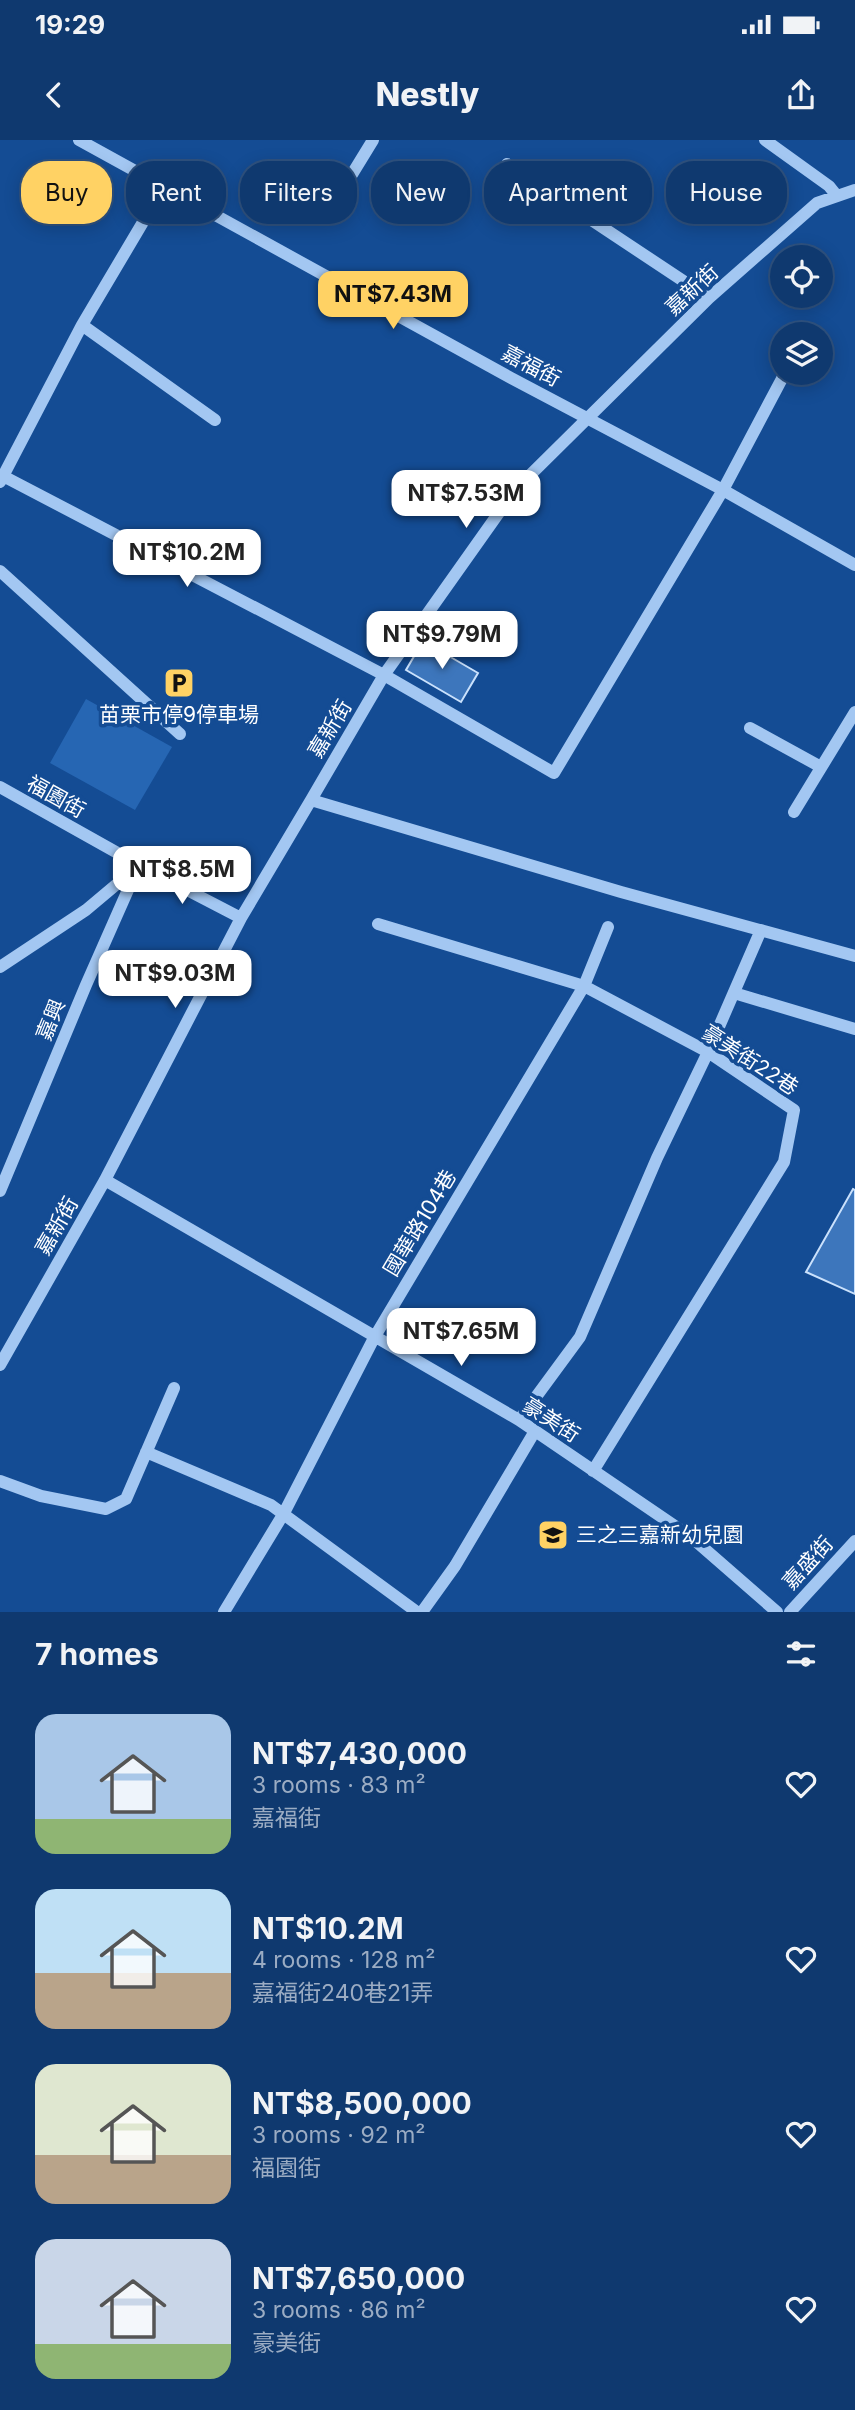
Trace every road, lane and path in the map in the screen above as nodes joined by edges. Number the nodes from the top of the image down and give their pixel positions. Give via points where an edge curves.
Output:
1 (79, 140) edge
2 (373, 140) edge
3 (765, 140) edge
4 (126, 165) edge
5 (357, 166) edge
6 (855, 190) edge
7 (837, 197) junction
8 (226, 219) edge
9 (142, 224) edge
10 (597, 224) edge
11 (709, 298) junction
12 (82, 325) junction
13 (779, 385) edge
14 (588, 418) junction
15 (215, 420) dead end
16 (2, 479) edge
17 (723, 489) junction
18 (855, 565) edge
19 (0, 571) edge
20 (384, 675) junction
21 (855, 712) edge
22 (750, 728) dead end
23 (180, 734) dead end
24 (821, 767) junction
25 (3, 789) edge
26 (311, 800) junction
27 (0, 803) edge
28 (794, 812) dead end
29 (139, 865) junction
30 (241, 918) junction
31 (378, 924) dead end
32 (608, 927) dead end
33 (761, 930) junction
34 (855, 956) edge
35 (0, 967) edge
36 (584, 986) junction
37 (734, 993) junction
38 (855, 1029) edge
39 (708, 1052) junction
40 (105, 1180) junction
41 (0, 1191) edge
42 (374, 1338) junction
43 (0, 1364) edge
44 (174, 1388) dead end
45 (519, 1420) junction
46 (535, 1431) junction
47 (146, 1452) junction
48 (593, 1471) junction
49 (0, 1481) edge
50 (284, 1513) junction
51 (855, 1541) edge
52 (224, 1612) edge
53 (420, 1612) edge
54 (777, 1612) edge
55 (790, 1612) edge

1 - 4 street, 嘉福街
2 - 5 street
3 - 7 street
6 - 7 street, 嘉新街
7 - 11 street, 嘉新街 via 817,203
8 - 14 street, 嘉福街
9 - 12 street
10 - 11 street
11 - 14 street, 嘉新街
12 - 15 street
12 - 16 street
13 - 17 street
14 - 17 street, 嘉福街
14 - 20 street, 嘉新街 via 514,490
16 - 20 street
17 - 18 street, 嘉福街
17 - 20 street via 554,773
19 - 23 street
20 - 26 street, 嘉新街
21 - 24 street
22 - 24 street
24 - 28 street
25 - 27 street
25 - 29 street, 福園街
26 - 30 street, 嘉新街
26 - 33 street
29 - 30 street, 福園街
29 - 35 street via 86,910
29 - 41 street, 嘉興
30 - 40 street, 嘉新街
31 - 36 street, 豪美街22巷
32 - 36 street, 國華路104巷
33 - 34 street
33 - 37 street
36 - 39 street, 豪美街22巷
36 - 42 street, 國華路104巷
37 - 38 street
37 - 39 street
39 - 45 street via 580,1337
39 - 48 street, 豪美街22巷 via 794,1110 784,1163
40 - 42 street, 豪美街
40 - 43 street, 嘉新街
42 - 45 street, 豪美街
42 - 50 street, 國華路104巷
44 - 47 street
45 - 46 street, 豪美街
46 - 48 street, 豪美街
46 - 53 street via 455,1566
47 - 49 street via 126,1499 106,1509 41,1496
47 - 50 street
48 - 54 street, 豪美街 via 691,1537
50 - 52 street, 國華路104巷
50 - 53 street
51 - 55 street, 嘉盛街

